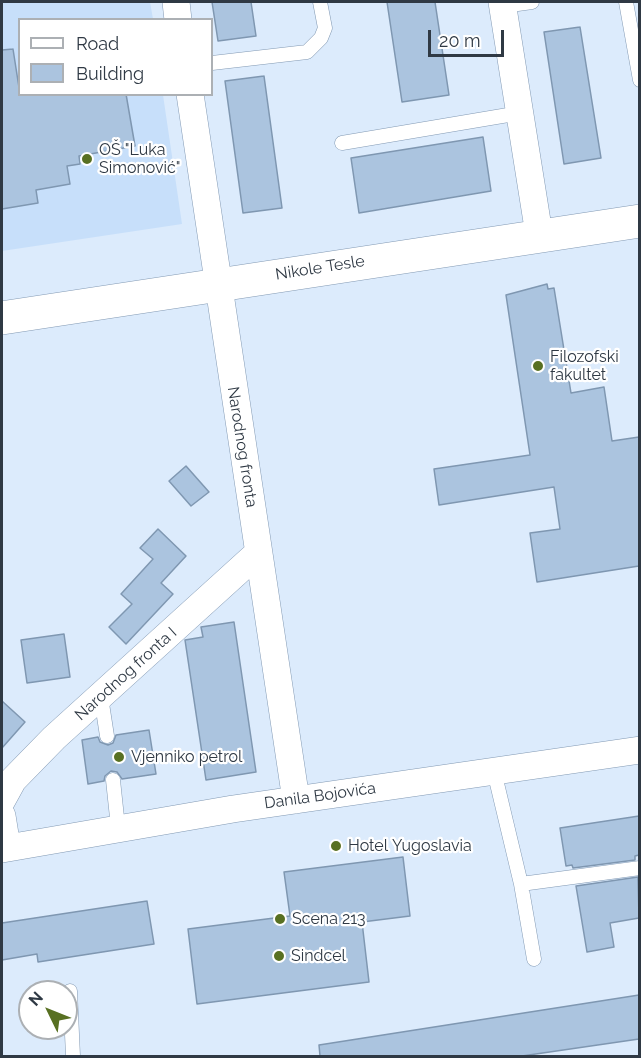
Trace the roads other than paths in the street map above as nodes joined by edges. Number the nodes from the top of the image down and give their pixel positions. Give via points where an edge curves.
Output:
1 (176, 2) edge
2 (320, 2) edge
3 (532, 2) edge
4 (626, 2) edge
5 (502, 4) edge
6 (178, 18) edge
7 (213, 63) edge
8 (639, 80) edge
9 (190, 96) edge
10 (520, 113) junction
11 (342, 143) dead end
12 (639, 221) edge
13 (539, 234) junction
14 (218, 284) junction
15 (2, 318) edge
16 (258, 553) junction
17 (101, 697) junction
18 (107, 736) dead end
19 (639, 750) edge
20 (494, 771) junction
21 (113, 780) dead end
22 (2, 800) edge
23 (296, 800) junction
24 (2, 816) edge
25 (118, 827) junction
26 (4, 848) edge
27 (639, 868) edge
28 (521, 884) junction
29 (534, 959) dead end
30 (72, 1040) edge
31 (73, 1056) edge

1 - 6 street
2 - 7 lane via 325,28 308,52
3 - 5 lane
4 - 8 lane
5 - 10 street
9 - 14 street, Narodnog fronta
10 - 11 lane
10 - 13 street
12 - 13 street, Nikole Tesle
13 - 14 street, Nikole Tesle
14 - 15 street, Nikole Tesle
14 - 16 street, Narodnog fronta
16 - 17 street, Narodnog fronta I
16 - 23 street, Narodnog fronta
17 - 18 lane
17 - 22 street, Narodnog fronta I via 12,780
19 - 20 street, Danila Bojovića
20 - 23 street, Danila Bojovića
20 - 28 lane
21 - 25 lane
23 - 25 street, Danila Bojovića
24 - 26 street
25 - 26 street, Danila Bojovića
27 - 28 lane
28 - 29 lane
30 - 31 lane

